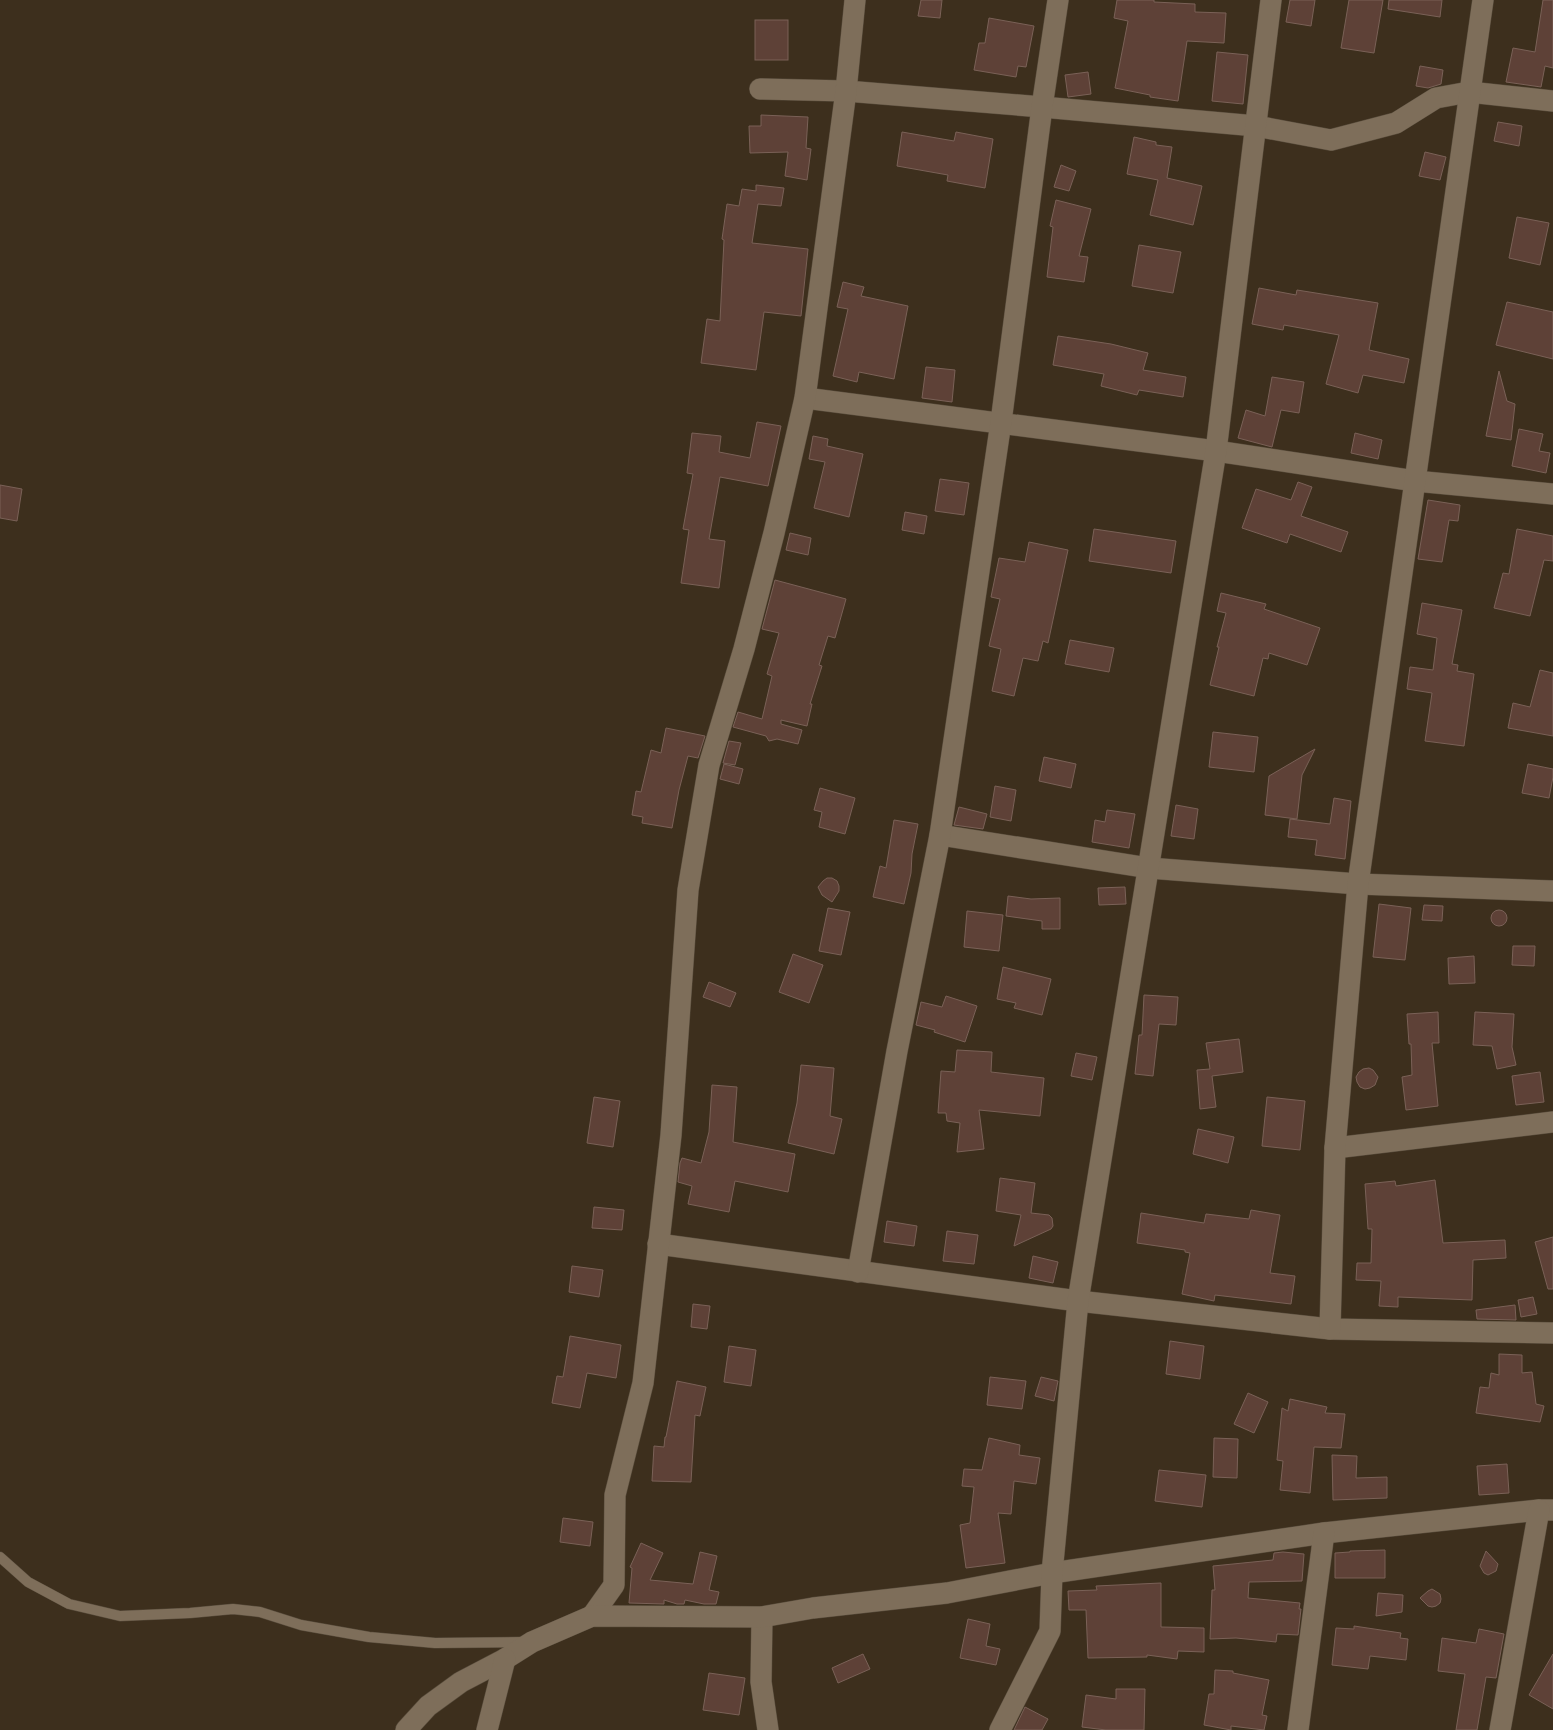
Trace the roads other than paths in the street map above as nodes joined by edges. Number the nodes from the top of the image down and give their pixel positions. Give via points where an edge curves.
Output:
1 (855, 0) edge
2 (1058, 0) edge
3 (1271, 0) edge
4 (1483, 0) edge
5 (760, 89) dead end
6 (846, 91) junction
7 (1470, 92) junction
8 (1553, 101) edge
9 (1042, 107) junction
10 (1256, 126) junction
11 (805, 398) junction
12 (1001, 422) junction
13 (1216, 451) junction
14 (1415, 481) junction
15 (1553, 494) edge
16 (940, 835) junction
17 (1149, 868) junction
18 (1358, 884) junction
19 (1553, 891) edge
20 (1553, 1122) edge
21 (1336, 1148) junction
22 (658, 1244) junction
23 (858, 1272) junction
24 (1078, 1301) junction
25 (1330, 1329) junction
26 (1553, 1333) edge
27 (1546, 1510) edge
28 (1324, 1533) junction
29 (0, 1557) edge
30 (1052, 1573) junction
31 (592, 1616) junction
32 (762, 1617) junction
33 (532, 1642) junction
34 (505, 1659) junction
35 (406, 1730) edge
36 (488, 1730) edge
37 (768, 1730) edge
38 (1000, 1730) edge
39 (1298, 1730) edge
40 (1500, 1730) edge

1 - 6 street
2 - 9 street
3 - 10 street
4 - 7 street
5 - 6 street
6 - 9 street
6 - 11 street
7 - 8 street
7 - 10 street via 1436,98 1396,122 1331,140
7 - 14 street
9 - 10 street
9 - 12 street
10 - 13 street
11 - 12 street
11 - 22 street via 744,649 709,764 688,890 672,1135
12 - 13 street
12 - 16 street
13 - 14 street
13 - 17 street
14 - 15 street
14 - 18 street
16 - 17 street
16 - 23 street via 896,1051
17 - 18 street
17 - 24 street
18 - 19 street
18 - 21 street
20 - 21 street
21 - 25 street
22 - 23 street
22 - 31 street via 643,1383 615,1495 614,1585
23 - 24 street
24 - 25 street
24 - 30 street
25 - 26 street
27 - 28 street
27 - 40 street
28 - 30 street
28 - 39 street
29 - 33 lane via 28,1582 69,1604 120,1616 233,1609 260,1612 301,1626 368,1637 435,1643
30 - 32 street via 947,1594 813,1608
30 - 38 street via 1050,1631
31 - 32 street
31 - 33 street
32 - 37 street via 761,1682
33 - 34 street
34 - 35 street via 460,1682 428,1706
34 - 36 street

